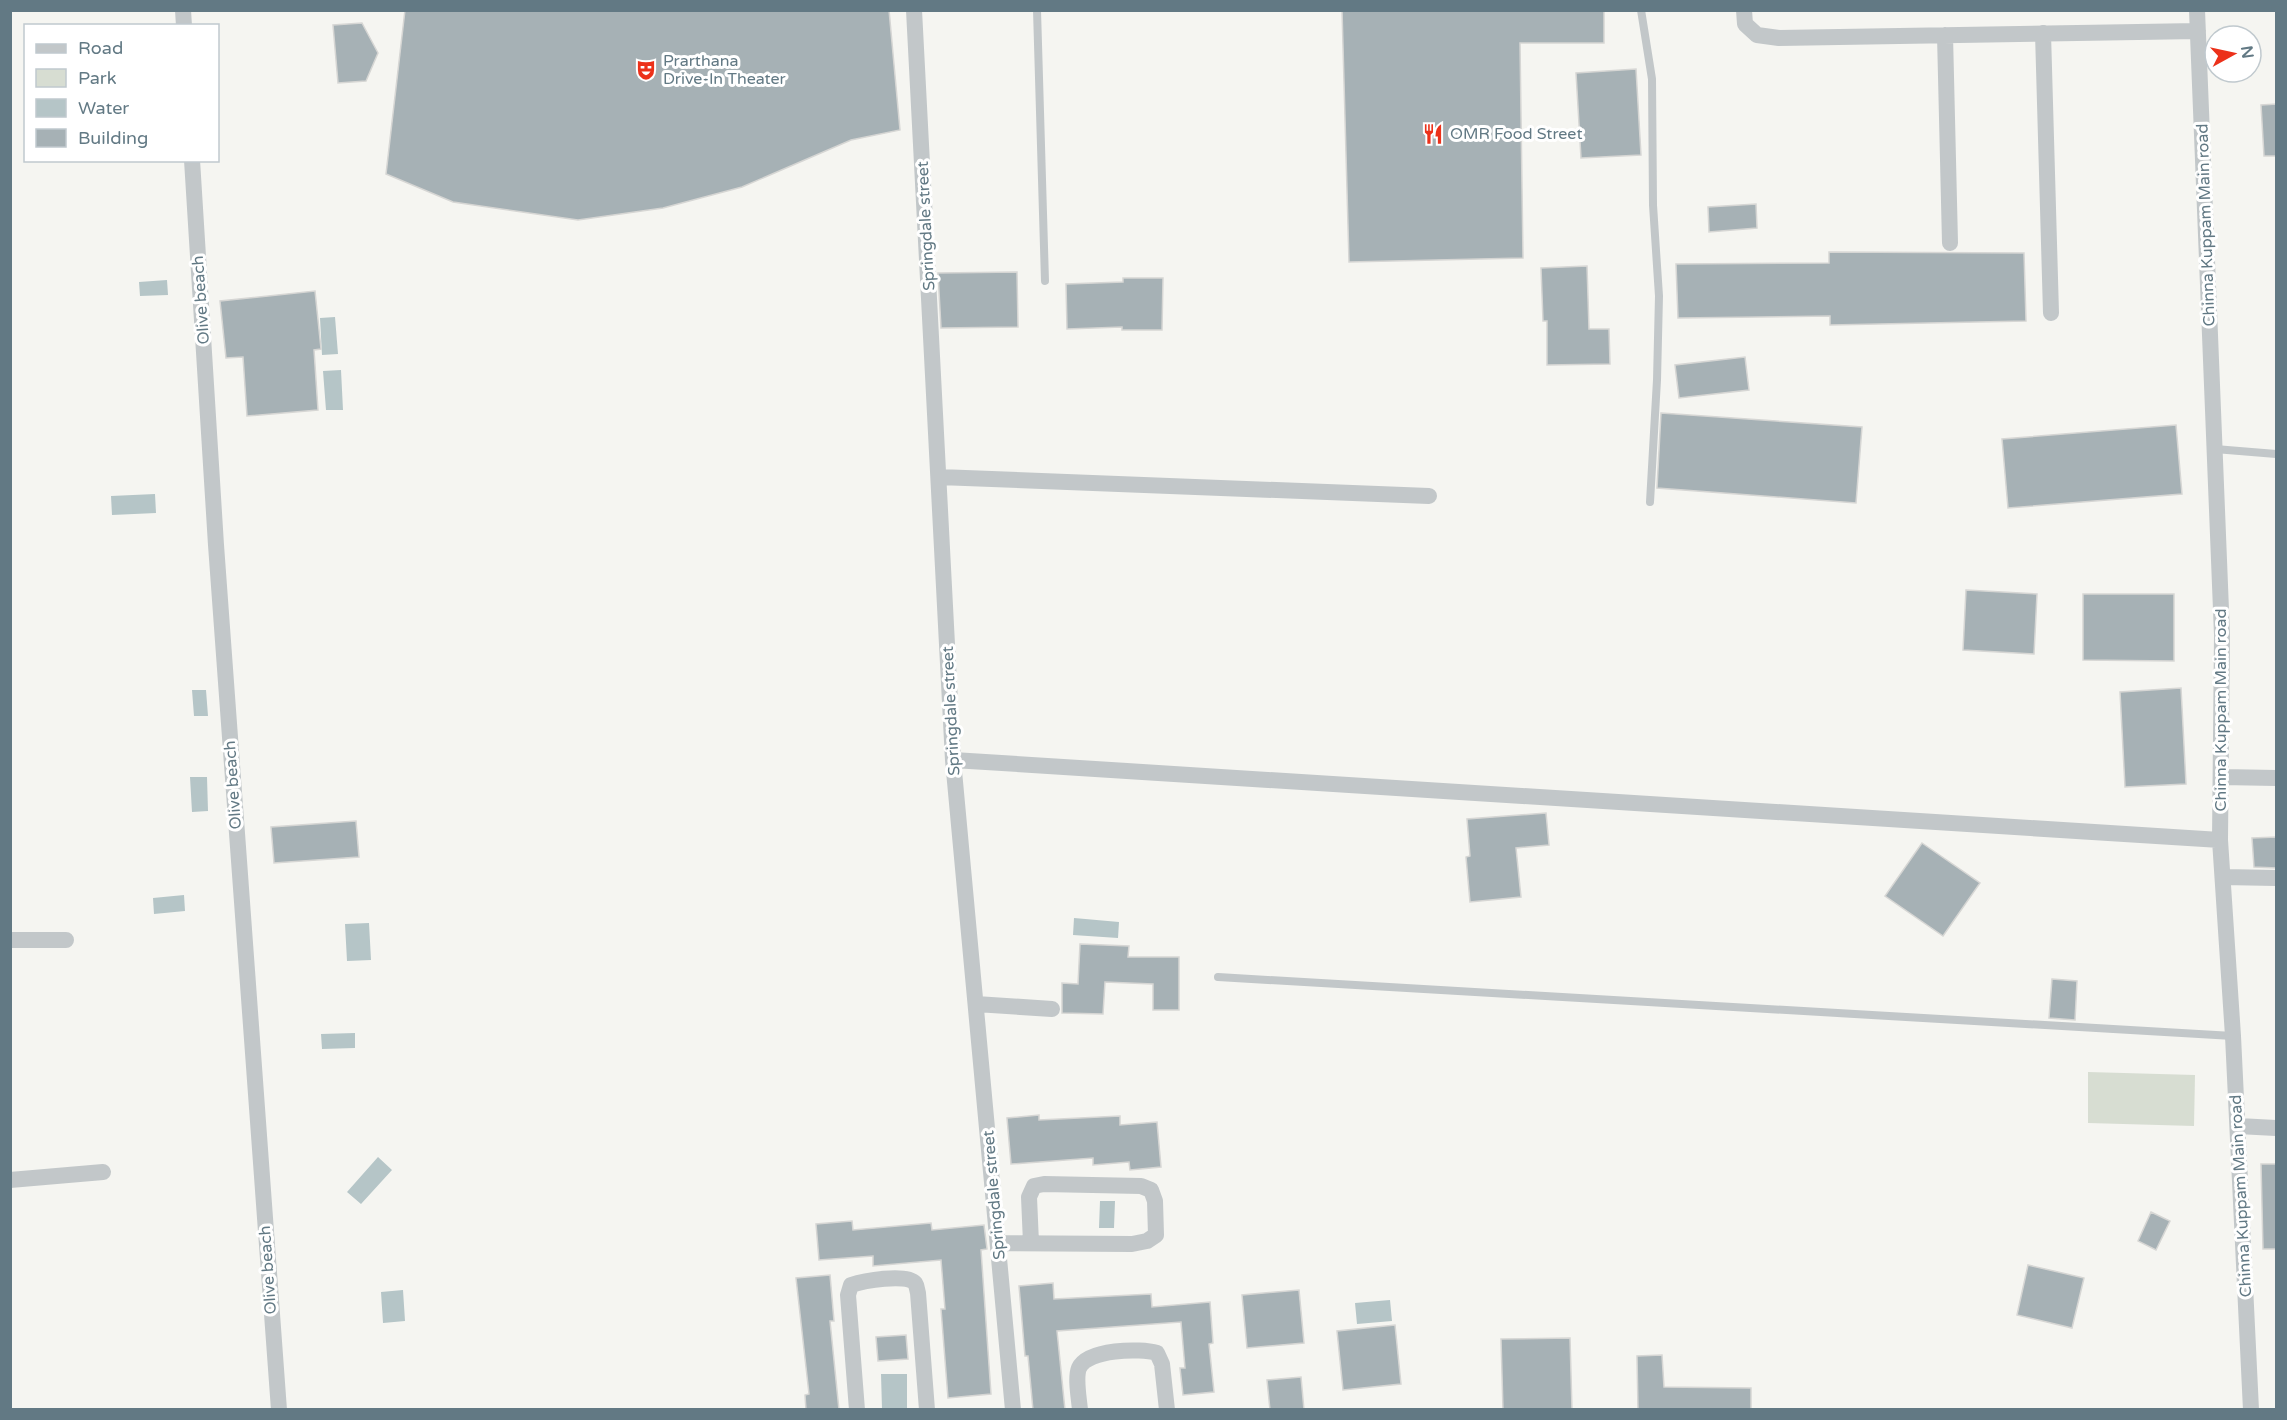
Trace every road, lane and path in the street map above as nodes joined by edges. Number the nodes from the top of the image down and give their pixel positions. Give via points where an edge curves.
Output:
1 (914, 10) edge
2 (1037, 10) edge
3 (1641, 10) edge
4 (1744, 10) edge
5 (2197, 10) edge
6 (2198, 31) junction
7 (2043, 33) junction
8 (1945, 35) junction
9 (192, 162) edge
10 (1950, 243) dead end
11 (1045, 280) dead end
12 (2051, 313) dead end
13 (2214, 449) junction
14 (2277, 454) edge
15 (939, 477) junction
16 (1429, 496) dead end
17 (1650, 502) dead end
18 (953, 760) junction
19 (2222, 777) junction
20 (2277, 778) edge
21 (2220, 840) junction
22 (2223, 877) junction
23 (2277, 878) edge
24 (10, 940) edge
25 (66, 940) dead end
26 (1218, 977) dead end
27 (976, 1004) junction
28 (1052, 1009) dead end
29 (2233, 1036) junction
30 (2238, 1126) junction
31 (2277, 1128) edge
32 (103, 1172) dead end
33 (10, 1180) edge
34 (998, 1243) junction
35 (1031, 1243) junction
36 (279, 1410) edge
37 (857, 1410) edge
38 (927, 1410) edge
39 (1013, 1410) edge
40 (1080, 1410) edge
41 (1167, 1410) edge
42 (2251, 1410) edge

1 - 15 street, Springdale street
2 - 11 lane
3 - 17 lane via 1652,79 1653,205 1659,296
4 - 8 street via 1745,24 1757,35 1779,38
5 - 6 street, Chinna Kuppam Main road
6 - 7 street
6 - 13 street, Chinna Kuppam Main road
7 - 8 street
7 - 12 street
8 - 10 street
9 - 36 street, Olive beach
13 - 14 lane
13 - 19 street, Chinna Kuppam Main road via 2222,635
15 - 16 street
15 - 18 street, Springdale street
18 - 21 street
18 - 27 street, Springdale street
19 - 20 street
19 - 21 street, Chinna Kuppam Main road
21 - 22 street, Chinna Kuppam Main road
22 - 23 street
22 - 29 street, Chinna Kuppam Main road
24 - 25 street
26 - 29 lane
27 - 28 street
27 - 34 street, Springdale street
29 - 30 street, Chinna Kuppam Main road
30 - 31 street
30 - 42 street, Chinna Kuppam Main road
32 - 33 street
34 - 35 street
34 - 39 street, Springdale street
35 - 35 street via 1148,1241 1156,1235 1151,1190 1141,1186 1034,1186 1029,1197
37 - 38 street via 850,1285 905,1278 915,1283 918,1293
40 - 41 street via 1078,1370 1084,1361 1094,1355 1146,1349 1157,1353 1162,1365

